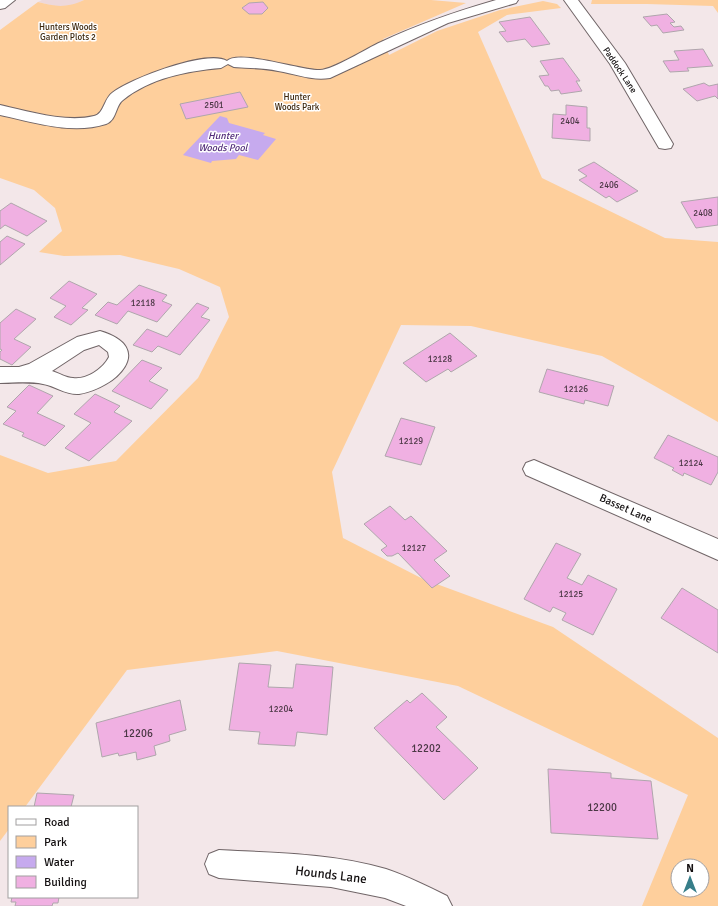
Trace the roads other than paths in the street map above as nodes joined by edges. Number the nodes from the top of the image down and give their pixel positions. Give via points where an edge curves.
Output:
1 (8, 0) edge
2 (511, 0) edge
3 (571, 0) edge
4 (0, 6) edge
5 (0, 110) edge
6 (665, 144) dead end
7 (0, 375) edge
8 (21, 375) dead end
9 (534, 469) dead end
10 (718, 550) edge
11 (219, 864) dead end
12 (437, 906) edge

1 - 4 street
2 - 5 street via 443,20 330,73 320,75 278,66 228,63 183,68 144,82 116,98 108,116 92,122 68,122
3 - 6 street, Paddock Lane via 617,63
7 - 8 street
9 - 10 street, Basset Lane
11 - 12 street, Hounds Lane via 335,872 376,880 419,896

